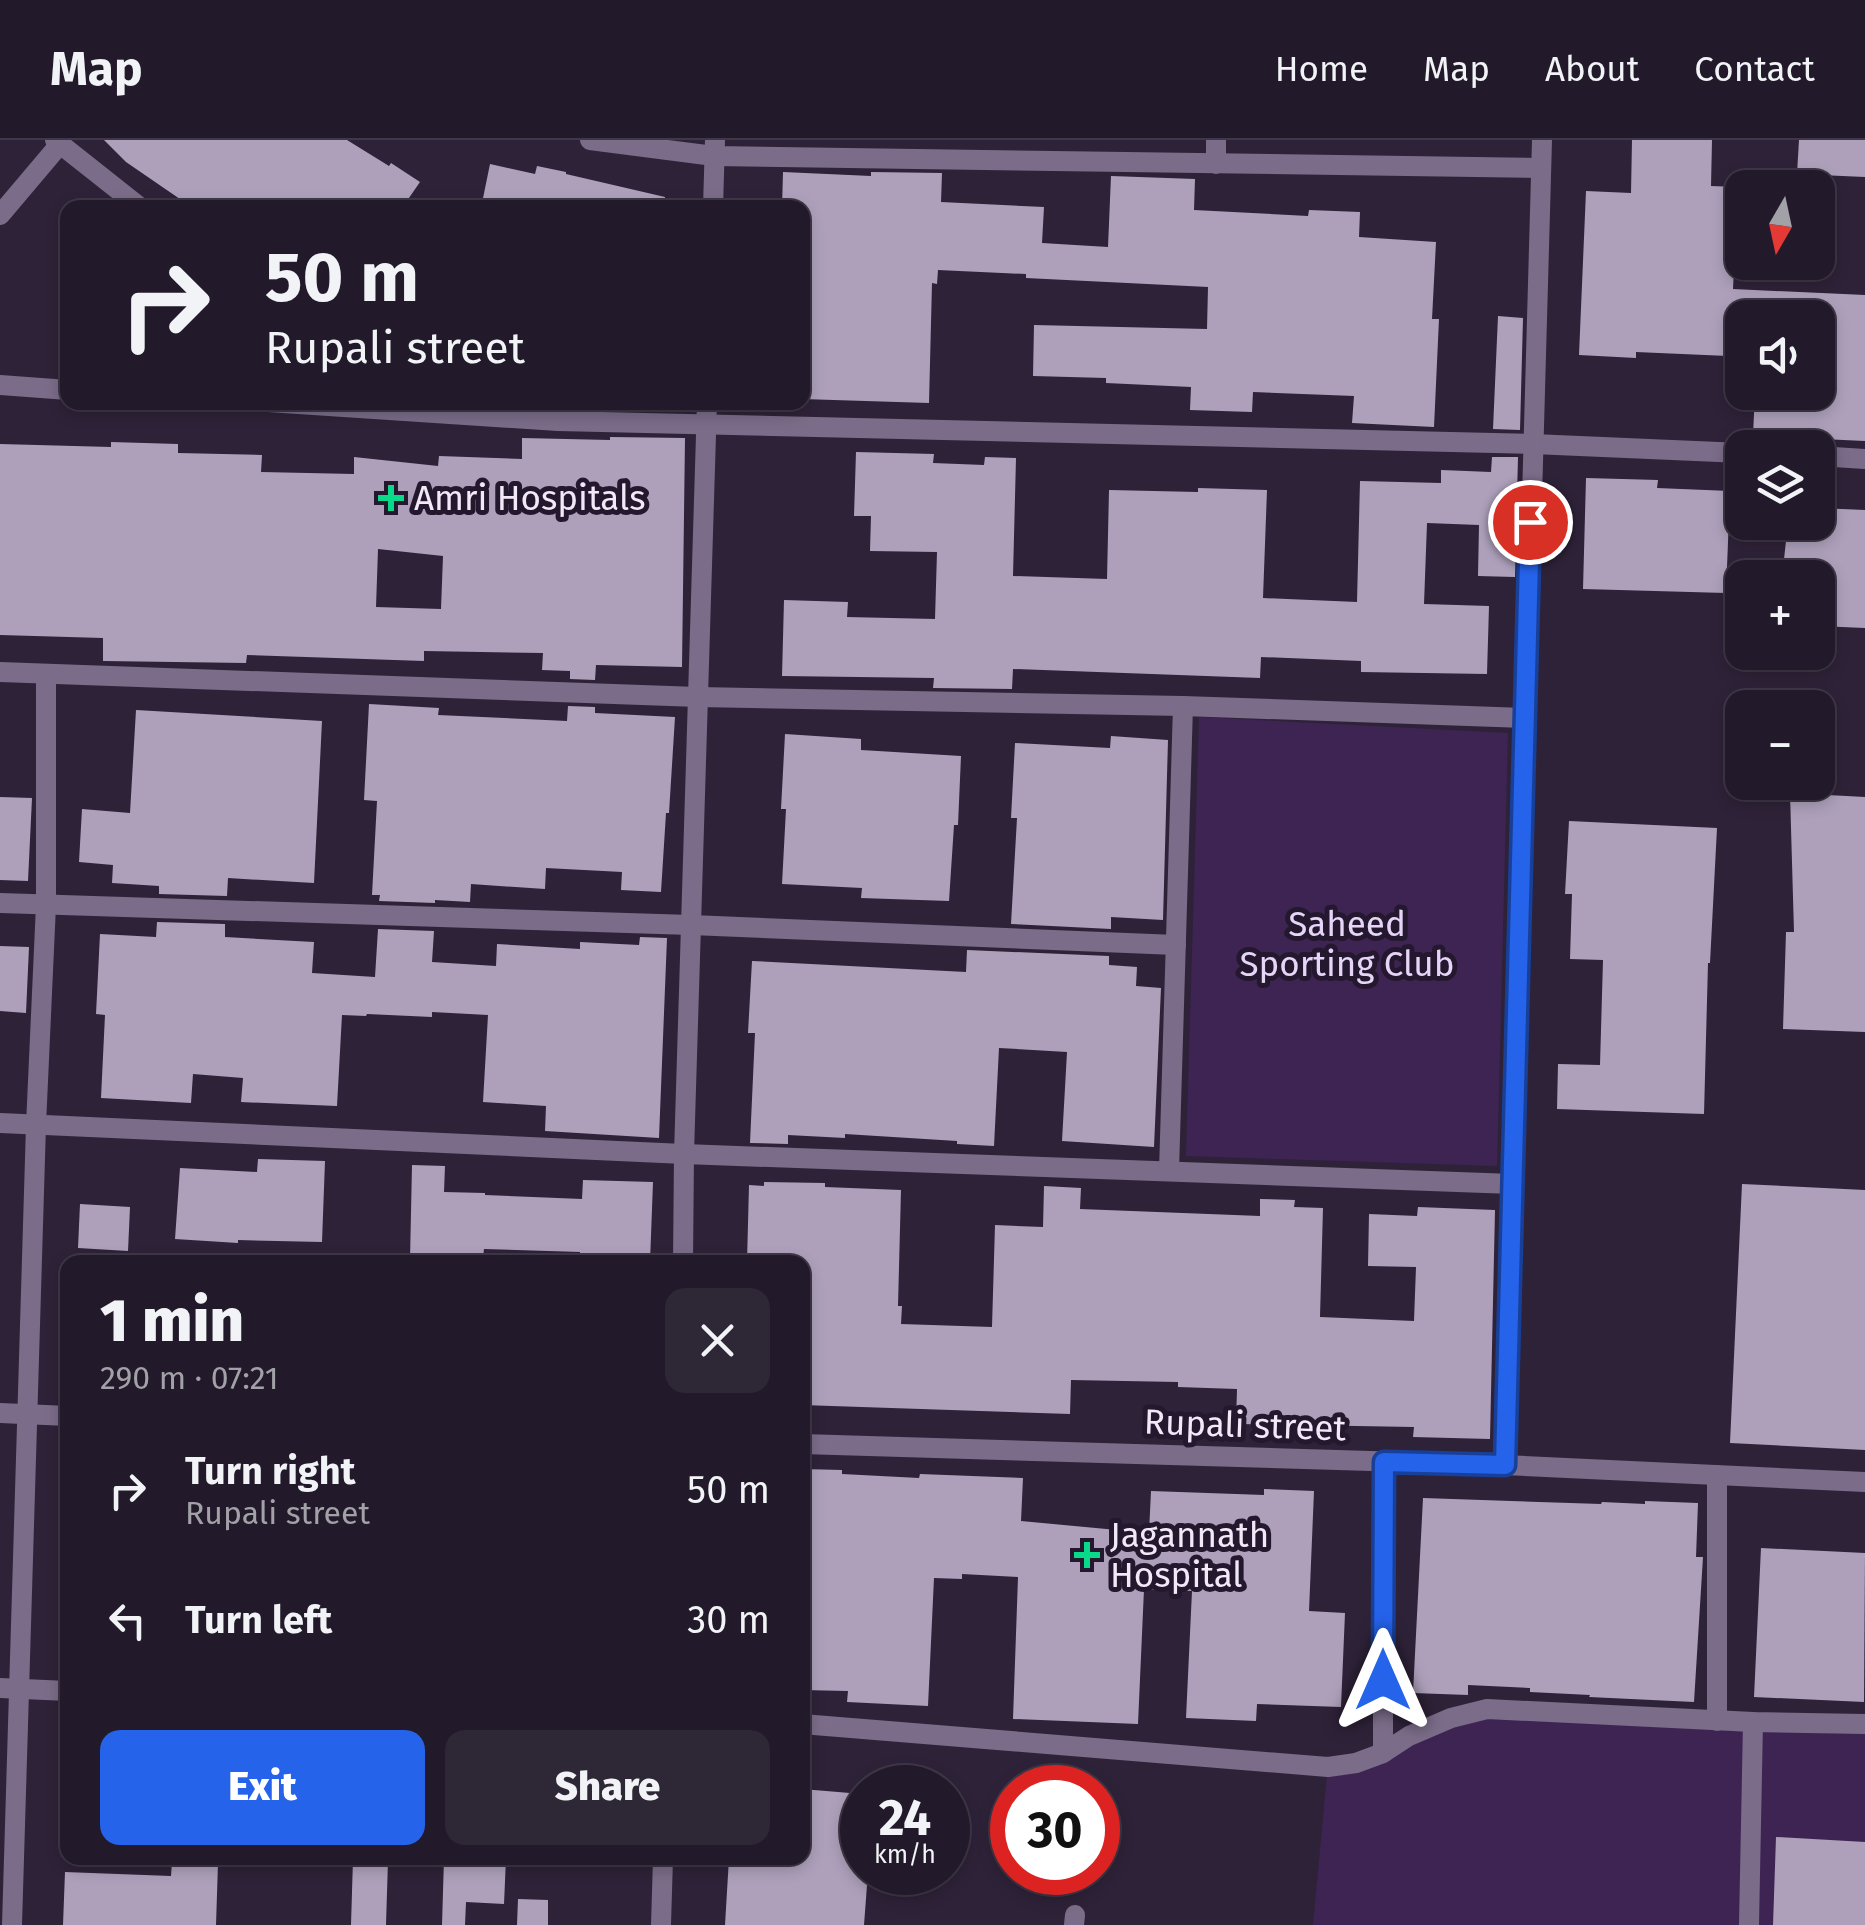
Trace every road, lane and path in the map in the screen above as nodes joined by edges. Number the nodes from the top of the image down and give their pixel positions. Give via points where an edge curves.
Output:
1 (590, 140) edge
2 (1216, 140) edge
3 (1542, 140) edge
4 (58, 142) edge
5 (714, 148) edge
6 (1216, 164) junction
7 (1541, 168) junction
8 (131, 200) edge
9 (712, 200) edge
10 (0, 215) edge
11 (0, 385) edge
12 (60, 389) edge
13 (390, 410) edge
14 (535, 410) edge
15 (706, 413) edge
16 (558, 421) junction
17 (1533, 444) junction
18 (1725, 452) edge
19 (1835, 457) edge
20 (1865, 458) edge
21 (0, 672) edge
22 (46, 675) junction
23 (698, 697) junction
24 (1183, 706) junction
25 (1525, 718) junction
26 (0, 903) edge
27 (46, 904) junction
28 (691, 925) junction
29 (1176, 945) junction
30 (0, 1123) edge
31 (36, 1124) junction
32 (684, 1154) junction
33 (1169, 1171) junction
34 (1512, 1184) junction
35 (683, 1255) edge
36 (0, 1413) edge
37 (29, 1415) junction
38 (60, 1416) edge
39 (810, 1444) edge
40 (1384, 1462) junction
41 (1505, 1465) junction
42 (1717, 1475) junction
43 (1865, 1482) edge
44 (9, 1688) edge
45 (60, 1690) edge
46 (1717, 1721) junction
47 (1752, 1722) junction
48 (1865, 1724) edge
49 (810, 1725) edge
50 (1383, 1753) junction
51 (663, 1865) edge
52 (12, 1925) edge
53 (661, 1925) edge
54 (1749, 1925) edge

1 - 5 street
2 - 6 street
3 - 7 street
4 - 8 street
4 - 10 street
5 - 6 street
5 - 9 street
6 - 7 street
7 - 17 street
11 - 12 street
13 - 16 street
14 - 16 street
15 - 16 street
15 - 17 street
15 - 23 street
17 - 18 street
17 - 25 street
19 - 20 street
21 - 22 street
22 - 23 street
22 - 27 street
23 - 24 street
23 - 28 street
24 - 25 street
24 - 29 street
25 - 34 street
26 - 27 street
27 - 28 street
27 - 31 street
28 - 29 street
28 - 32 street
29 - 33 street
30 - 31 street
31 - 32 street
31 - 37 street
32 - 33 street
32 - 35 street
33 - 34 street
34 - 41 street
36 - 37 street
37 - 38 street
37 - 44 street
39 - 40 street, Rupali street
40 - 41 street, Rupali street
40 - 50 street
41 - 42 street, Rupali street
42 - 43 street, Rupali street
42 - 46 street
44 - 45 street
44 - 52 street
46 - 47 street
46 - 50 street via 1488,1710 1452,1718
47 - 48 street
47 - 54 street
49 - 50 street via 1328,1767
51 - 53 street

